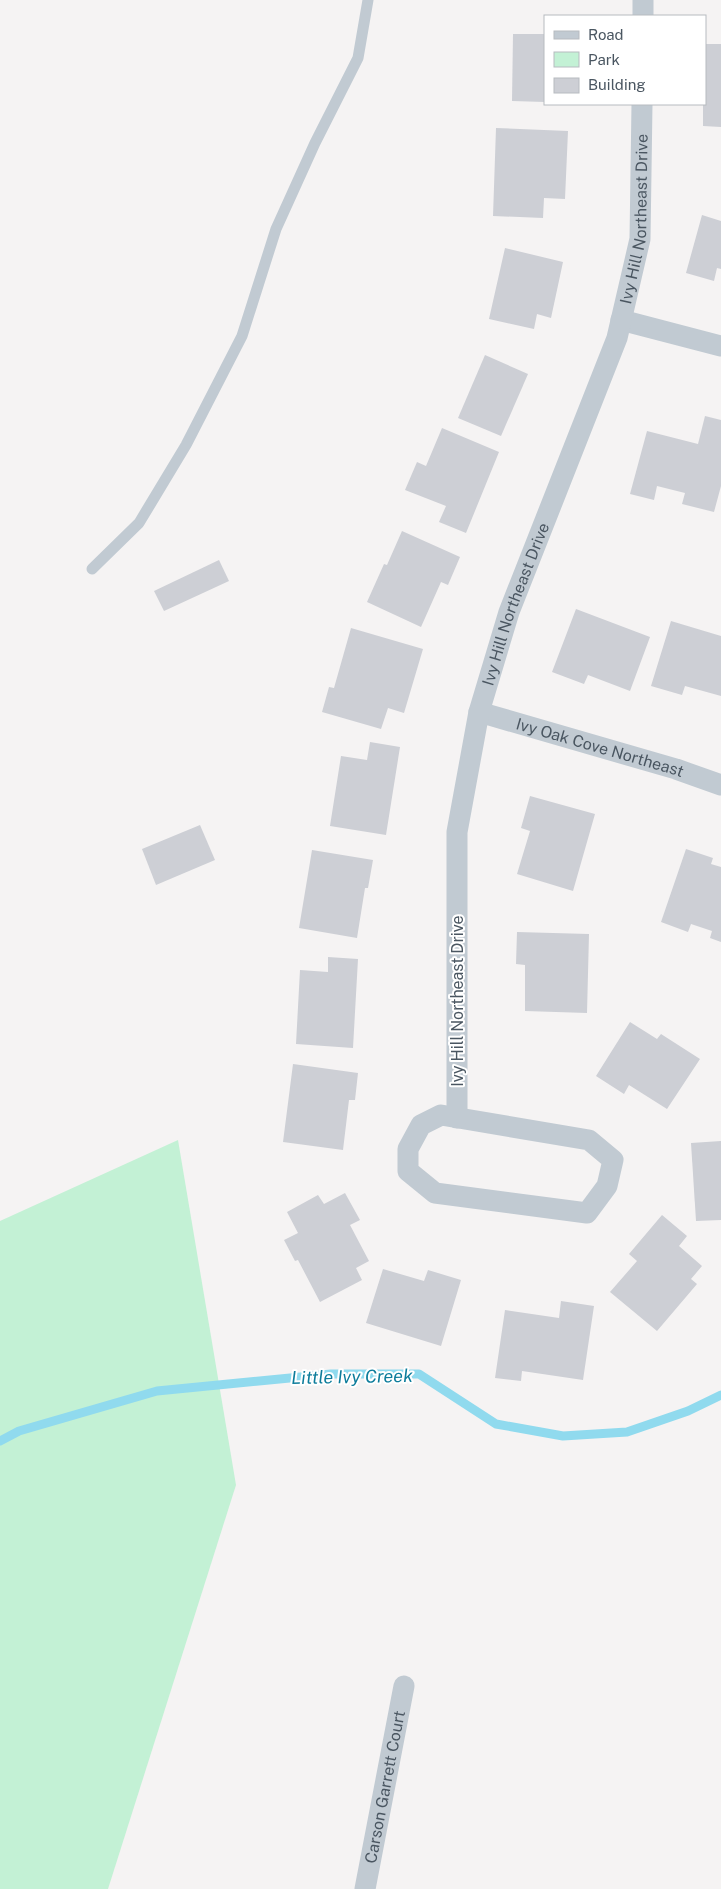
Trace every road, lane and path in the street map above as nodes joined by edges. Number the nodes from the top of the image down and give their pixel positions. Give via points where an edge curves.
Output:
1 (368, 0) edge
2 (643, 0) edge
3 (643, 15) edge
4 (642, 105) edge
5 (622, 320) junction
6 (721, 346) edge
7 (92, 570) dead end
8 (479, 712) junction
9 (721, 785) edge
10 (457, 1118) junction
11 (404, 1686) dead end
12 (365, 1889) edge

1 - 7 lane via 358,58 276,229 242,336 186,445 139,523
2 - 3 street
4 - 5 street, Ivy Hill Northeast Drive via 640,239
5 - 6 street
5 - 8 street, Ivy Hill Northeast Drive via 509,612
8 - 9 street, Ivy Oak Cove Northeast
8 - 10 street, Ivy Hill Northeast Drive via 457,832
10 - 10 street via 441,1115 421,1125 408,1149 408,1171 435,1193 587,1212 607,1186 613,1160 589,1140
11 - 12 street, Carson Garrett Court

